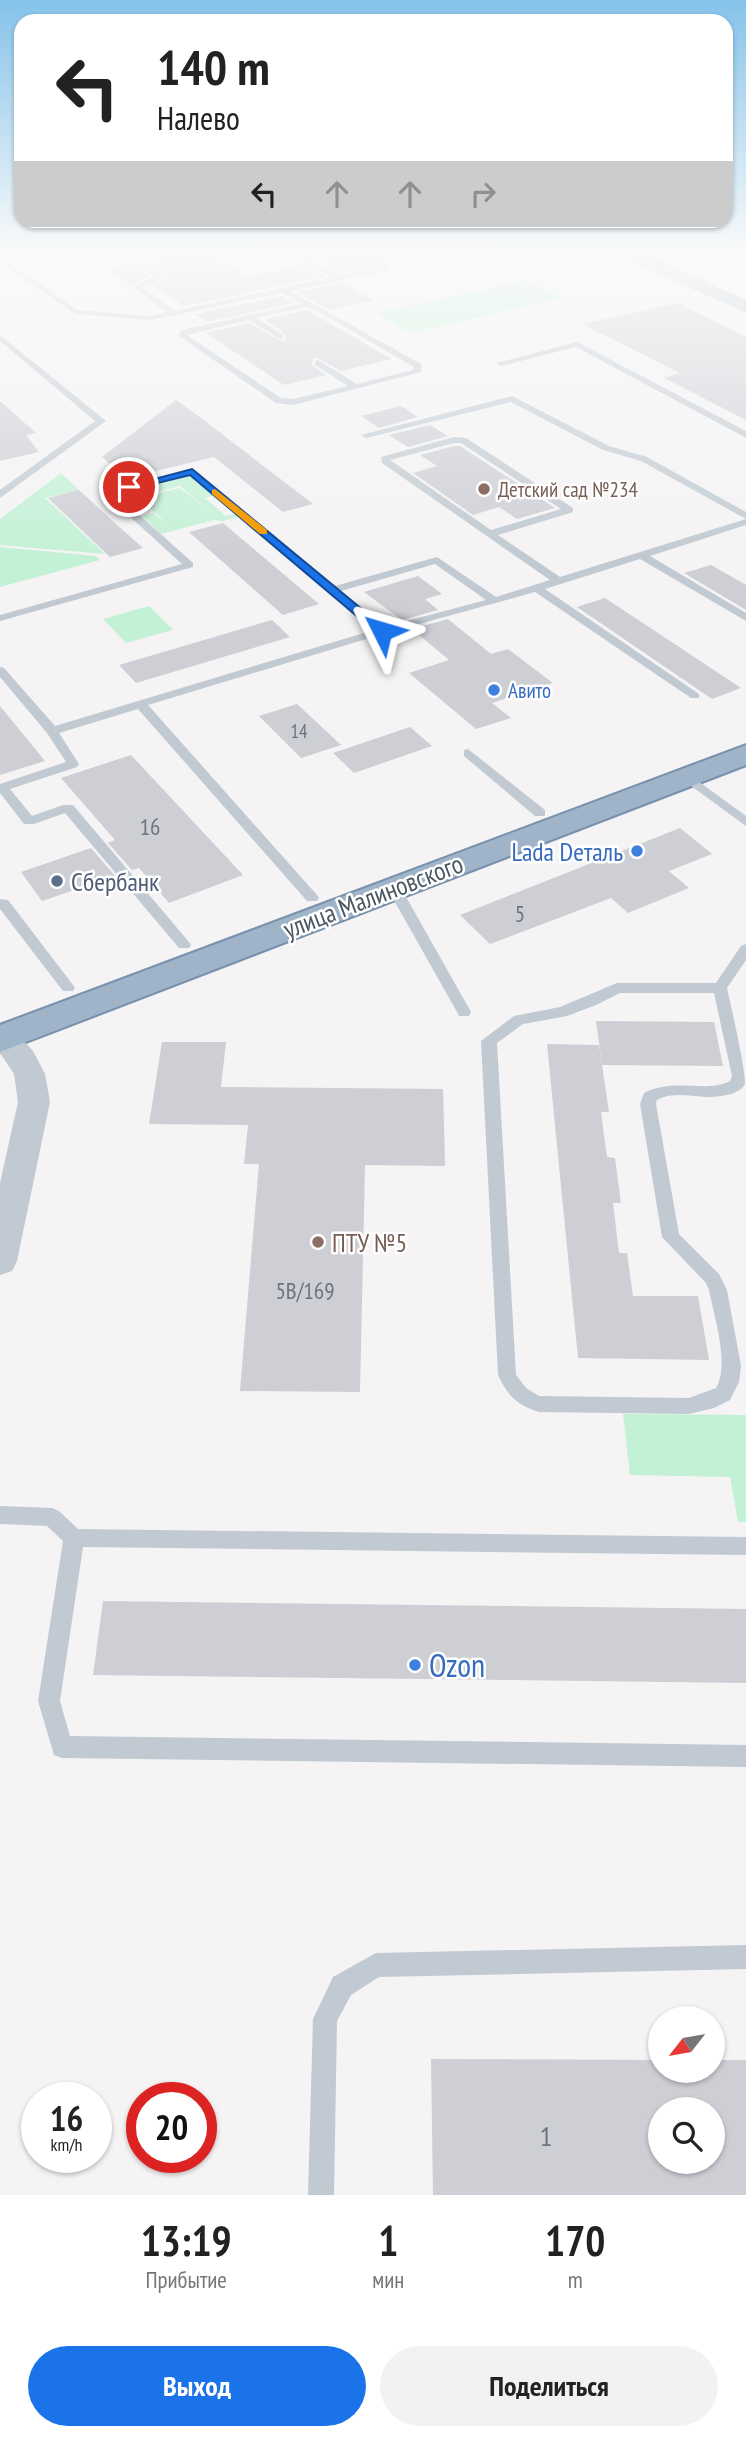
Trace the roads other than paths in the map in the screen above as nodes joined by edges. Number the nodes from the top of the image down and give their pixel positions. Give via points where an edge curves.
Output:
1 (19, 352) edge
2 (207, 352) edge
3 (395, 352) edge
4 (544, 352) edge
5 (594, 352) edge
6 (318, 363) dead end
7 (501, 363) dead end
8 (356, 387) junction
9 (366, 435) dead end
10 (746, 435) edge
11 (0, 478) edge
12 (10, 488) junction
13 (0, 495) edge
14 (746, 516) edge
15 (746, 522) edge
16 (730, 527) junction
17 (490, 534) junction
18 (746, 534) edge
19 (641, 555) junction
20 (559, 581) junction
21 (537, 588) junction
22 (333, 590) junction
23 (495, 601) junction
24 (0, 618) edge
25 (746, 618) edge
26 (382, 631) junction
27 (0, 670) edge
28 (695, 696) dead end
29 (140, 704) junction
30 (52, 731) junction
31 (746, 737) edge
32 (468, 753) dead end
33 (746, 754) edge
34 (687, 776) junction
35 (540, 813) junction
36 (746, 822) edge
37 (394, 888) junction
38 (312, 898) junction
39 (3, 903) dead end
40 (184, 945) junction
41 (746, 949) edge
42 (68, 988) junction
43 (720, 988) junction
44 (464, 1012) dead end
45 (1, 1030) edge
46 (0, 1261) edge
47 (0, 1515) edge
48 (74, 1538) junction
49 (746, 1546) edge
50 (746, 1756) edge
51 (746, 1957) edge
52 (321, 2195) edge

1 - 12 lane via 101,421
2 - 8 lane via 279,401
3 - 8 lane via 418,366 417,372
4 - 7 lane
5 - 10 lane
6 - 8 lane
9 - 14 lane via 512,398 606,448 644,459
11 - 12 lane
12 - 13 lane
15 - 16 lane
16 - 18 lane
16 - 19 lane
17 - 17 lane via 569,510 459,439 384,459
17 - 20 lane
19 - 20 lane
19 - 25 lane
20 - 21 lane
21 - 23 lane
21 - 28 lane
22 - 23 lane via 438,560
22 - 24 lane via 192,472 108,492 189,565
22 - 26 lane
23 - 26 lane
26 - 29 lane
27 - 30 lane
29 - 30 lane
29 - 38 lane
30 - 40 lane via 73,764 2,787 29,821 68,808
31 - 35 highway, улица Малиновского
32 - 35 lane
33 - 34 highway, улица Малиновского
34 - 36 lane
34 - 37 highway, улица Малиновского
35 - 38 highway, улица Малиновского
37 - 44 lane
37 - 45 highway, улица Малиновского
38 - 40 highway, улица Малиновского
39 - 42 lane
40 - 42 highway, улица Малиновского
41 - 43 lane
42 - 45 highway, улица Малиновского
43 - 43 lane via 740,1076 737,1084 722,1091 665,1090 650,1097 648,1104 671,1237 704,1268 718,1290 732,1366 730,1382 723,1394 689,1406 524,1400 507,1375 489,1041 519,1020 562,1013 617,988
45 - 46 street via 28,1068 34,1102
47 - 48 lane via 52,1517
48 - 49 lane
48 - 50 lane via 49,1701 62,1747
51 - 52 lane via 376,1965 342,1986 325,2019

